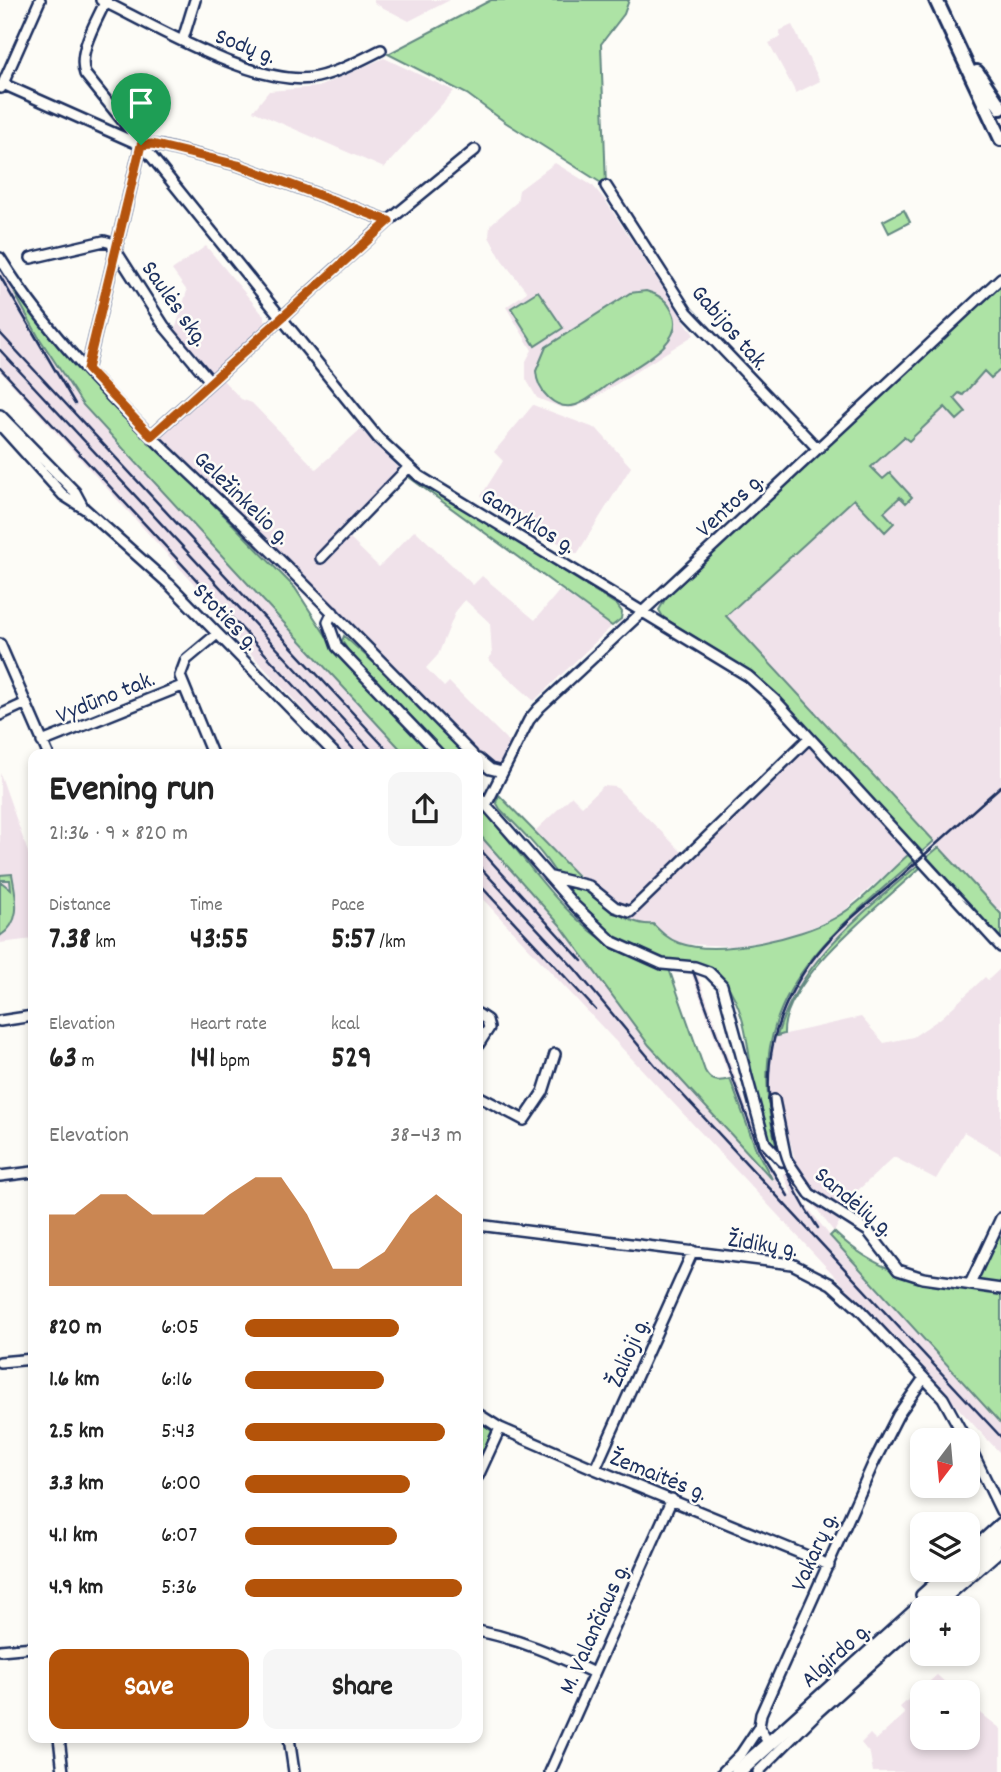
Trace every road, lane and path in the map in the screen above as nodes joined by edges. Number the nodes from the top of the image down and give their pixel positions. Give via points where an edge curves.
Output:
1 (40, 0) edge
2 (195, 0) edge
3 (936, 0) edge
4 (104, 1) edge
5 (183, 39) junction
6 (961, 49) junction
7 (382, 50) dead end
8 (1, 87) edge
9 (1001, 108) edge
10 (1001, 139) edge
11 (141, 145) junction
12 (474, 150) dead end
13 (606, 186) dead end
14 (389, 221) junction
15 (116, 248) junction
16 (0, 258) edge
17 (31, 258) dead end
18 (1001, 278) edge
19 (279, 318) junction
20 (87, 369) junction
21 (211, 382) junction
22 (0, 415) edge
23 (0, 425) edge
24 (151, 436) junction
25 (817, 448) junction
26 (408, 468) junction
27 (85, 509) junction
28 (321, 558) dead end
29 (644, 611) junction
30 (333, 612) junction
31 (217, 634) junction
32 (0, 644) edge
33 (182, 686) junction
34 (26, 703) junction
35 (0, 715) edge
36 (809, 738) junction
37 (42, 742) junction
38 (46, 749) edge
39 (210, 749) edge
40 (330, 749) edge
41 (434, 749) edge
42 (467, 749) edge
43 (483, 763) edge
44 (502, 772) junction
45 (483, 801) edge
46 (486, 805) junction
47 (549, 876) junction
48 (1001, 947) edge
49 (28, 1017) edge
50 (483, 1017) edge
51 (0, 1021) edge
52 (483, 1037) edge
53 (555, 1054) dead end
54 (483, 1099) edge
55 (774, 1100) dead end
56 (786, 1159) junction
57 (28, 1173) edge
58 (0, 1176) edge
59 (1001, 1219) edge
60 (483, 1226) edge
61 (693, 1251) junction
62 (970, 1284) junction
63 (1001, 1289) edge
64 (28, 1360) edge
65 (0, 1363) edge
66 (924, 1378) junction
67 (483, 1417) edge
68 (500, 1427) junction
69 (959, 1428) edge
70 (483, 1465) edge
71 (980, 1468) edge
72 (595, 1469) junction
73 (672, 1499) junction
74 (1001, 1511) edge
75 (1001, 1523) edge
76 (1001, 1535) edge
77 (980, 1542) edge
78 (1001, 1549) edge
79 (980, 1553) edge
80 (829, 1565) junction
81 (936, 1582) edge
82 (948, 1582) edge
83 (921, 1595) dead end
84 (948, 1596) edge
85 (910, 1630) edge
86 (483, 1632) edge
87 (28, 1647) edge
88 (0, 1650) edge
89 (594, 1673) junction
90 (758, 1727) junction
91 (60, 1743) edge
92 (290, 1743) edge
93 (769, 1744) junction
94 (63, 1772) edge
95 (294, 1772) edge
96 (550, 1772) edge
97 (723, 1772) edge
98 (738, 1772) edge
99 (758, 1772) edge

1 - 8 street
2 - 5 street
3 - 6 main road
4 - 5 street, Sodų g.
4 - 11 street, Gamyklos g. via 82,67
5 - 7 street, Sodų g. via 246,70 291,80 328,74
6 - 9 main road
6 - 10 main road
8 - 11 street
11 - 14 street via 238,165
11 - 15 street
11 - 19 street, Gamyklos g.
12 - 14 street
13 - 25 street, Gabijos tak. via 687,312
14 - 19 street
15 - 17 street, Saulės skg. via 104,241
15 - 20 street
15 - 21 street, Saulės skg. via 164,326
16 - 20 street, Geležinkelio g. via 25,299
18 - 25 street, Ventos g.
19 - 21 street
19 - 26 street, Gamyklos g.
20 - 24 street, Geležinkelio g.
21 - 24 street
22 - 27 street, Stoties g. via 75,492
23 - 27 street, Stoties g. via 64,495
24 - 30 street, Geležinkelio g.
25 - 29 street, Ventos g.
26 - 28 street
26 - 29 street, Gamyklos g.
27 - 31 street, Stoties g.
29 - 36 street, Gamyklos g. via 748,676
29 - 44 street, Ventos g. via 539,708
30 - 41 street via 328,622 338,648
30 - 42 street, Geležinkelio g.
31 - 33 street via 186,660 181,669
31 - 40 street, Stoties g.
32 - 34 street
33 - 37 street, Vydūno tak.
33 - 39 street
34 - 35 street
34 - 37 street
36 - 47 street via 630,912 615,907 589,886
36 - 48 street, Gamyklos g.
37 - 38 street
43 - 44 street
44 - 46 street, Ventos g.
45 - 46 street
46 - 47 street
47 - 56 street via 613,942 662,964 709,972 722,985 765,1143 782,1161
49 - 51 street
50 - 52 street via 489,1028
53 - 54 street via 542,1092 524,1120
55 - 56 street, Sandėlių g.
56 - 62 street, Sandėlių g. via 810,1195 867,1231 898,1270
57 - 58 street
59 - 62 street
60 - 61 street, Židikų g.
61 - 66 street, Židikų g. via 793,1264 811,1271 843,1293
61 - 72 street, Žalioji g.
62 - 63 street, Sandėlių g.
64 - 65 street
66 - 69 street, Židikų g. via 943,1398
66 - 80 street, Vakarų g. via 886,1438
67 - 68 street, Žemaitės g.
68 - 70 street
68 - 72 street, Žemaitės g.
71 - 74 street, Židikų g.
72 - 73 street, Žemaitės g.
73 - 80 street, Žemaitės g.
73 - 89 street, M. Valančiaus g.
75 - 77 street
76 - 79 main road
78 - 84 street
80 - 90 street, Vakarų g.
81 - 83 street
82 - 93 main road, Algirdo g.
85 - 99 street
86 - 89 street via 548,1652
87 - 88 street
89 - 96 street, M. Valančiaus g.
90 - 93 street
90 - 97 street
91 - 94 street
92 - 95 street
93 - 98 main road, Algirdo g.

